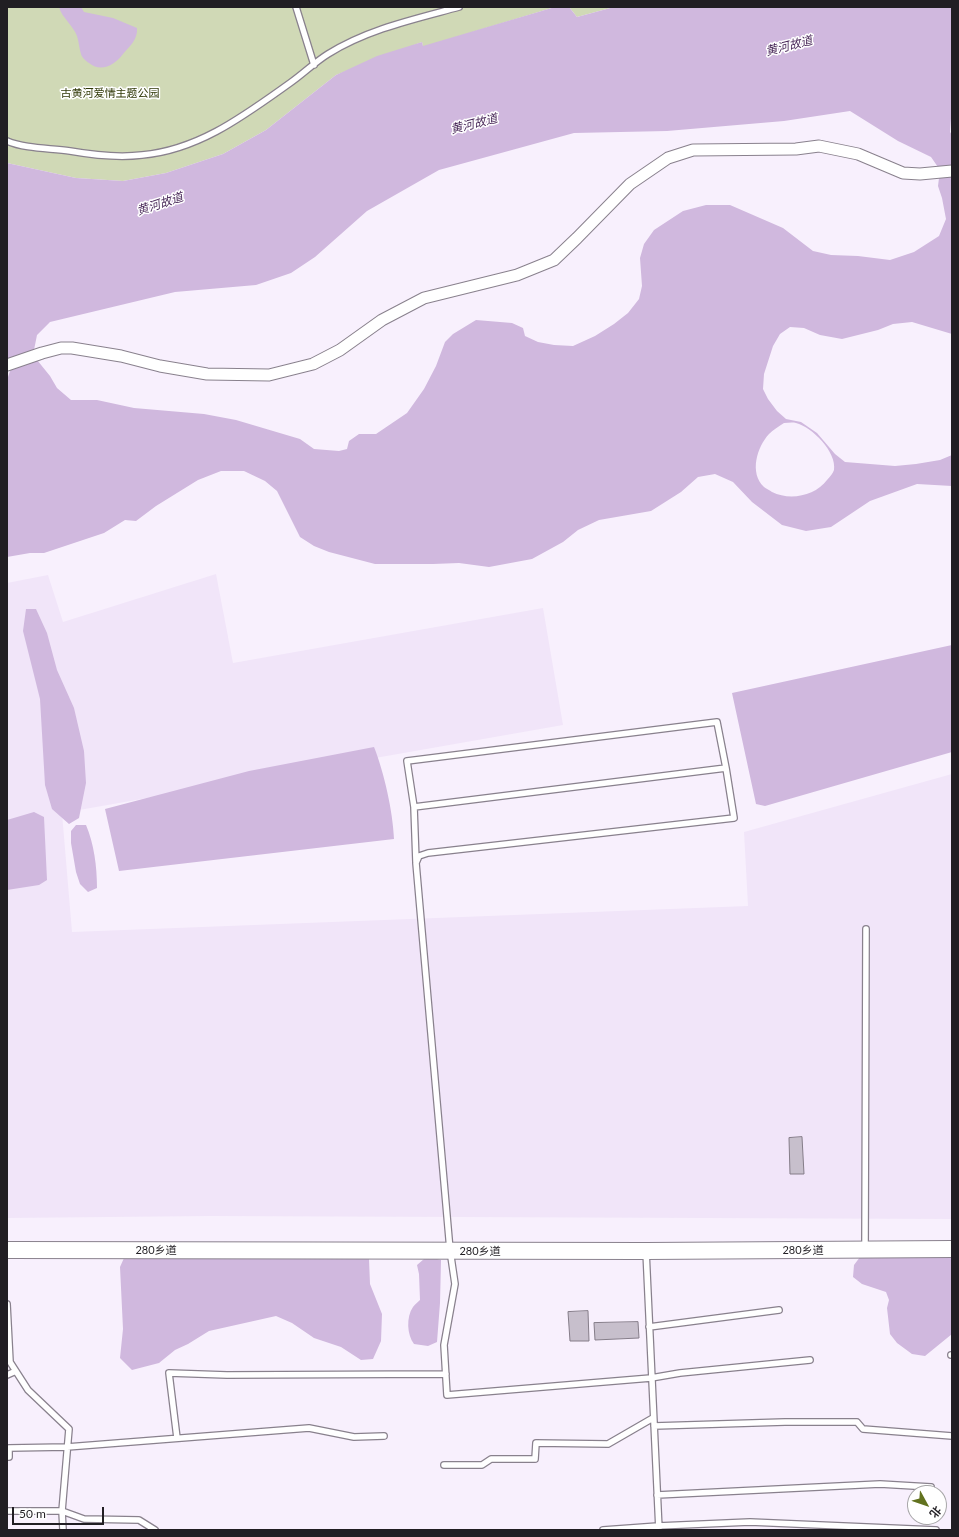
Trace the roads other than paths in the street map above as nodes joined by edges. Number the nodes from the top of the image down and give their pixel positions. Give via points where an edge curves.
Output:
1 (296, 7) edge
2 (459, 7) edge
3 (314, 65) junction
4 (7, 141) edge
5 (952, 170) edge
6 (7, 365) edge
7 (726, 768) junction
8 (414, 807) junction
9 (416, 863) junction
10 (866, 929) dead end
11 (952, 1249) edge
12 (7, 1250) edge
13 (450, 1250) junction
14 (865, 1250) junction
15 (646, 1251) junction
16 (7, 1304) edge
17 (7, 1308) edge
18 (779, 1310) dead end
19 (649, 1327) junction
20 (8, 1351) edge
21 (810, 1360) dead end
22 (16, 1371) junction
23 (446, 1374) junction
24 (7, 1375) edge
25 (652, 1378) junction
26 (653, 1418) junction
27 (654, 1426) junction
28 (384, 1436) dead end
29 (952, 1436) edge
30 (177, 1438) junction
31 (68, 1447) junction
32 (7, 1457) edge
33 (444, 1465) dead end
34 (907, 1486) edge
35 (657, 1495) junction
36 (7, 1511) edge
37 (62, 1511) junction
38 (658, 1528) edge
39 (63, 1530) edge
40 (155, 1530) edge
41 (603, 1530) edge
42 (936, 1530) edge

1 - 3 lane
2 - 3 lane via 395,24 328,54
3 - 4 lane via 230,125 175,149 142,155 99,155
5 - 6 street via 929,174 903,173 858,154 819,146 796,149 693,150 668,158 630,184 554,260 517,275 424,298 382,320 340,350 313,364 269,375 207,374 121,356 61,348
7 - 8 lane
7 - 8 lane via 717,722 407,761
7 - 9 lane via 734,818 428,853 420,856
8 - 9 lane
9 - 13 lane
10 - 14 lane
11 - 14 street, 280乡道
12 - 13 street, 280乡道
13 - 15 street, 280乡道
13 - 23 lane via 455,1284 444,1345
14 - 15 street, 280乡道
15 - 19 lane
16 - 17 lane
17 - 20 lane
18 - 19 lane
19 - 25 lane
20 - 22 lane via 10,1362
21 - 25 lane
22 - 24 lane
22 - 31 lane via 28,1390 69,1429
23 - 25 lane via 447,1395
23 - 30 lane via 169,1373
25 - 26 lane
26 - 27 lane
26 - 33 lane via 608,1444 536,1444 535,1459 491,1459 482,1465
27 - 29 lane via 857,1422 863,1429
27 - 35 lane
28 - 30 lane via 354,1437 309,1428
30 - 31 lane
31 - 32 lane via 9,1448
31 - 37 lane
34 - 35 lane via 880,1484
35 - 38 lane
36 - 37 lane
37 - 39 lane
37 - 40 lane via 84,1519 139,1520
38 - 41 lane
38 - 42 lane via 750,1522

